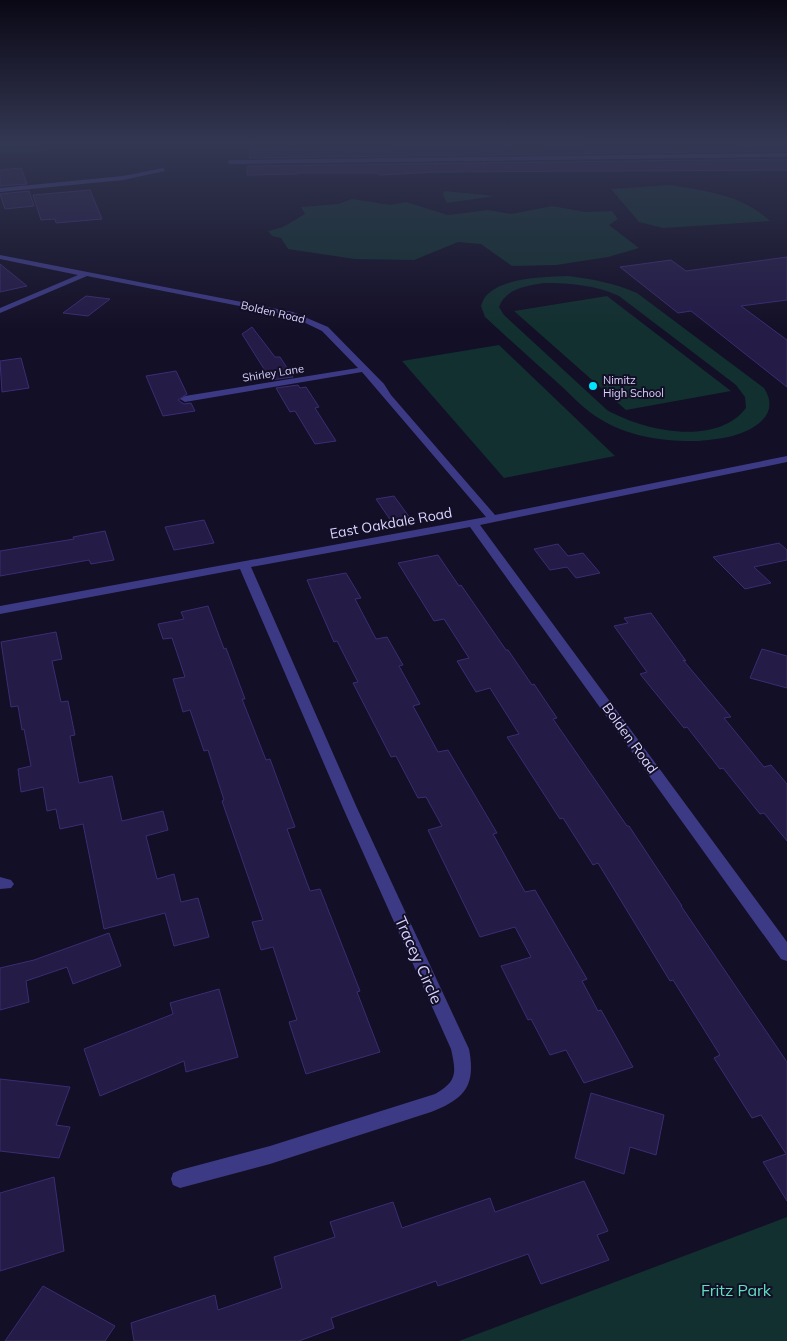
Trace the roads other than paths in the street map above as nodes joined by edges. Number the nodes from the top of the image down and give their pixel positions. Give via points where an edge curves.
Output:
1 (0, 258) edge
2 (86, 274) junction
3 (0, 310) edge
4 (365, 369) junction
5 (185, 398) dead end
6 (787, 459) edge
7 (493, 519) junction
8 (472, 523) junction
9 (244, 565) junction
10 (0, 610) edge
11 (787, 954) edge
12 (180, 1179) dead end

1 - 2 street, Bolden Road
2 - 3 street
2 - 4 street, Bolden Road via 293,314 325,329
4 - 5 street, Shirley Lane
4 - 7 street, Bolden Road
6 - 7 street, East Oakdale Road
7 - 8 street, East Oakdale Road
8 - 9 street, East Oakdale Road
8 - 11 street, Bolden Road
9 - 10 street, East Oakdale Road
9 - 12 street, Tracey Circle via 460,1049 464,1067 462,1082 450,1096 431,1104 270,1155

